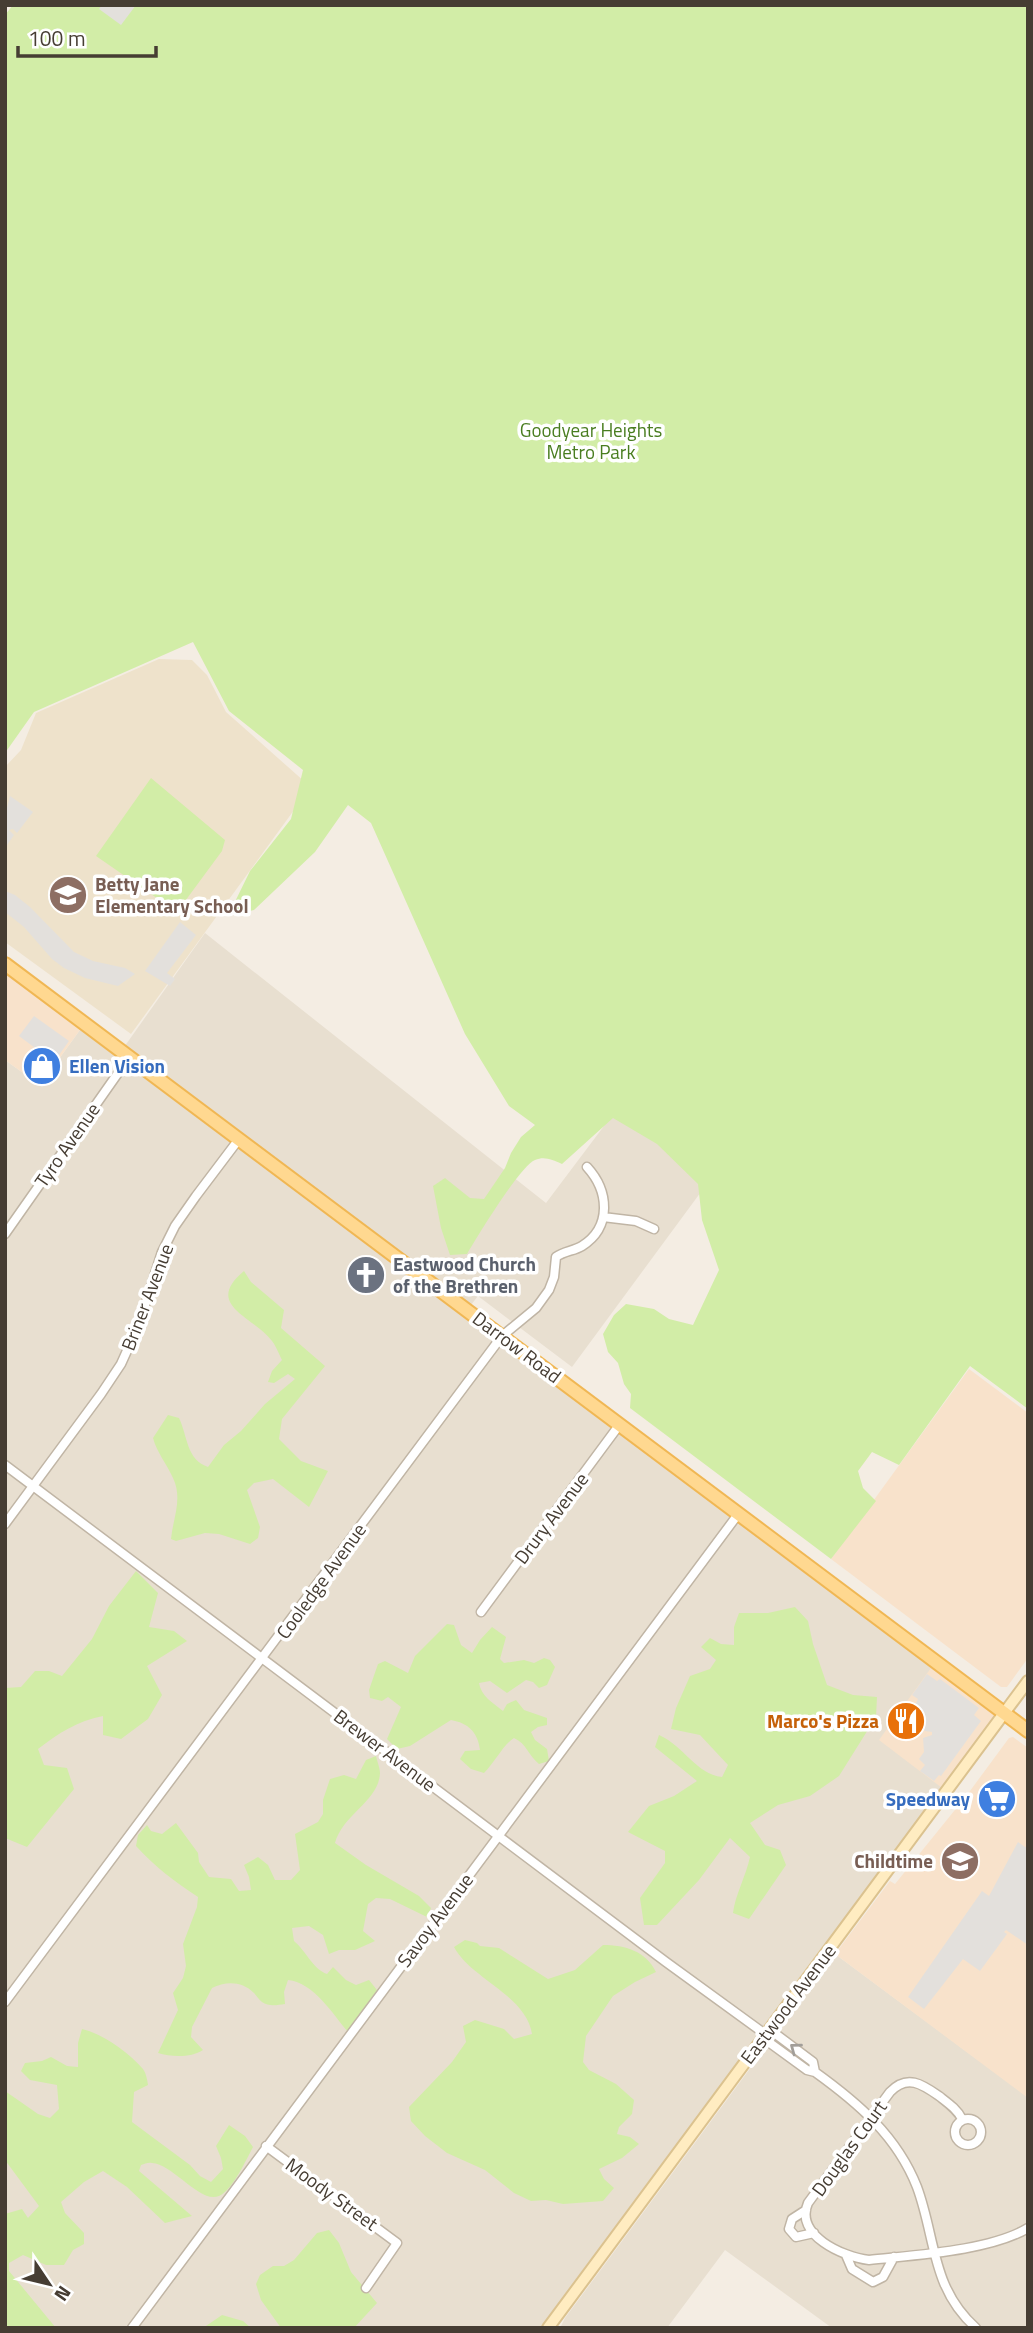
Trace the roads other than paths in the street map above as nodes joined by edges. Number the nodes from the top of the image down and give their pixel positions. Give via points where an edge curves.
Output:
1 (5, 964) edge
2 (130, 1056) junction
3 (239, 1139) junction
4 (587, 1167) dead end
5 (604, 1217) junction
6 (654, 1229) dead end
7 (5, 1234) edge
8 (502, 1336) junction
9 (620, 1424) junction
10 (5, 1465) edge
11 (33, 1486) junction
12 (739, 1513) junction
13 (5, 1524) edge
14 (481, 1612) dead end
15 (263, 1658) junction
16 (1028, 1681) edge
17 (1004, 1712) junction
18 (1028, 1731) edge
19 (500, 1836) junction
20 (5, 2002) edge
21 (766, 2034) junction
22 (872, 2117) junction
23 (962, 2119) dead end
24 (266, 2146) junction
25 (806, 2210) junction
26 (1028, 2228) edge
27 (814, 2233) junction
28 (933, 2252) junction
29 (846, 2255) junction
30 (894, 2257) junction
31 (366, 2288) dead end
32 (968, 2321) junction
33 (132, 2328) edge
34 (548, 2328) edge
35 (961, 2328) edge
36 (976, 2328) edge

1 - 2 main road, Darrow Road
2 - 3 main road, Darrow Road
2 - 7 street, Tyro Avenue
3 - 8 main road, Darrow Road
3 - 11 street, Briner Avenue via 175,1226 121,1364
4 - 5 street via 604,1195
5 - 6 street via 636,1221
5 - 8 street, Cooledge Avenue via 588,1242 556,1256 549,1290 536,1308
8 - 9 main road, Darrow Road
8 - 15 street, Cooledge Avenue
9 - 12 main road, Darrow Road
9 - 14 street, Drury Avenue
10 - 11 street, Brewer Avenue
11 - 13 street, Briner Avenue
11 - 15 street, Brewer Avenue
12 - 17 main road, Darrow Road
12 - 19 street, Savoy Avenue
15 - 19 street, Brewer Avenue
15 - 20 street, Cooledge Avenue
16 - 17 street, Eastwood Avenue
17 - 18 main road, Darrow Road
17 - 21 street, Eastwood Avenue
19 - 21 street, Brewer Avenue
19 - 24 street, Savoy Avenue
21 - 22 street, Brewer Avenue via 813,2062 815,2071
21 - 34 street, Eastwood Avenue
22 - 23 street, Douglas Court via 893,2088 908,2081 923,2084
22 - 25 street, Douglas Court
22 - 28 street, Brewer Avenue via 908,2167
24 - 31 street, Moody Street via 397,2243
24 - 33 street, Savoy Avenue
25 - 27 street via 806,2222
25 - 27 street, Douglas Court via 792,2219 789,2229 796,2237
26 - 28 street via 999,2241
27 - 29 street
28 - 30 street
28 - 32 street, Brewer Avenue via 947,2293
29 - 30 street via 869,2260
29 - 30 street via 852,2269 873,2282 883,2277
32 - 35 street
32 - 36 street, Brewer Avenue

